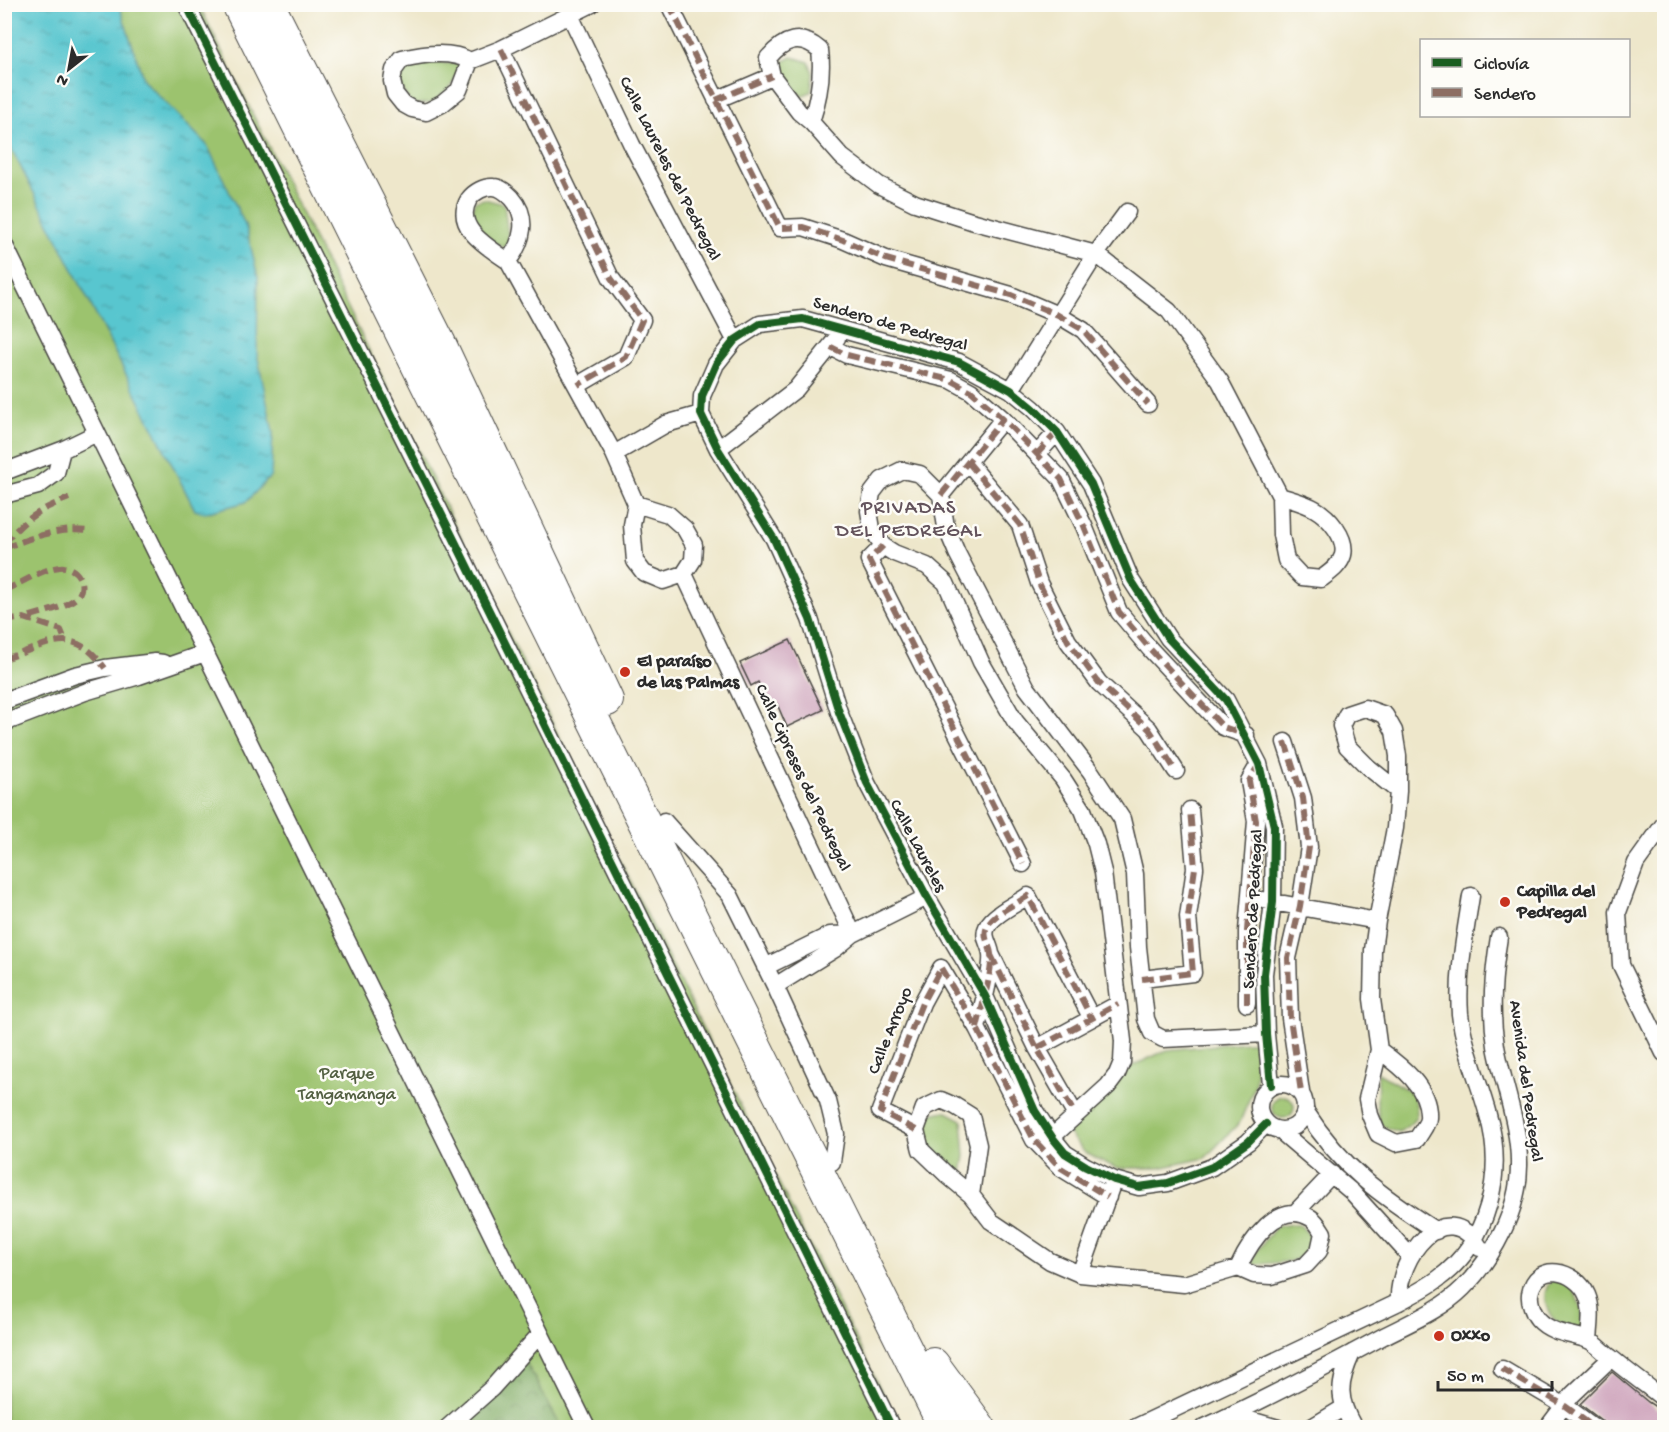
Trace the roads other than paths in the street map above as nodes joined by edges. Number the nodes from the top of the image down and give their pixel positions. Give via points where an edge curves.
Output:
1 (186, 4) edge
2 (238, 4) edge
3 (268, 4) edge
4 (592, 4) edge
5 (669, 4) edge
6 (570, 15) junction
7 (501, 50) junction
8 (470, 61) junction
9 (772, 76) junction
10 (716, 100) junction
11 (811, 122) junction
12 (1127, 212) dead end
13 (4, 244) edge
14 (1096, 254) junction
15 (508, 261) dead end
16 (1058, 315) junction
17 (844, 331) junction
18 (735, 340) junction
19 (831, 347) junction
20 (959, 362) junction
21 (951, 381) junction
22 (578, 385) junction
23 (1011, 390) junction
24 (1148, 404) dead end
25 (701, 414) junction
26 (1003, 418) junction
27 (1057, 432) junction
28 (97, 433) junction
29 (718, 449) junction
30 (62, 450) junction
31 (614, 454) junction
32 (1037, 454) junction
33 (968, 462) junction
34 (4, 472) edge
35 (4, 495) edge
36 (941, 495) junction
37 (1280, 496) junction
38 (636, 504) junction
39 (1104, 513) junction
40 (1084, 526) junction
41 (883, 546) junction
42 (684, 574) junction
43 (1131, 580) junction
44 (1111, 591) junction
45 (1168, 638) junction
46 (1150, 649) junction
47 (205, 653) junction
48 (174, 664) junction
49 (1226, 700) junction
50 (4, 701) edge
51 (1206, 709) junction
52 (4, 723) edge
53 (1246, 735) junction
54 (1285, 742) dead end
55 (1260, 764) junction
56 (1176, 771) dead end
57 (1398, 792) junction
58 (1190, 810) dead end
59 (664, 821) junction
60 (1256, 821) junction
61 (1665, 824) edge
62 (1274, 826) junction
63 (1023, 864) dead end
64 (1471, 896) dead end
65 (927, 897) junction
66 (1251, 898) junction
67 (1273, 902) junction
68 (1300, 906) junction
69 (1377, 921) junction
70 (853, 933) junction
71 (1499, 938) dead end
72 (991, 954) junction
73 (1266, 954) junction
74 (1288, 958) junction
75 (765, 967) junction
76 (1247, 972) junction
77 (1264, 974) junction
78 (1142, 979) junction
79 (775, 986) junction
80 (985, 996) junction
81 (1118, 1004) junction
82 (1247, 1004) dead end
83 (1091, 1017) junction
84 (976, 1028) junction
85 (1266, 1034) junction
86 (1037, 1047) junction
87 (1379, 1050) junction
88 (1665, 1053) edge
89 (1271, 1085) junction
90 (1301, 1092) junction
91 (1306, 1112) junction
92 (1075, 1114) junction
93 (1273, 1127) junction
94 (916, 1130) junction
95 (1052, 1137) junction
96 (1035, 1140) junction
97 (832, 1162) junction
98 (1332, 1174) junction
99 (1114, 1180) junction
100 (1357, 1186) junction
101 (971, 1195) junction
102 (1108, 1197) junction
103 (1295, 1213) junction
104 (1436, 1231) junction
105 (1474, 1239) junction
106 (1410, 1256) junction
107 (1485, 1260) junction
108 (1238, 1268) junction
109 (1080, 1274) junction
110 (1399, 1302) junction
111 (540, 1334) junction
112 (1589, 1340) dead end
113 (1352, 1353) junction
114 (1611, 1358) junction
115 (933, 1364) junction
116 (1502, 1370) dead end
117 (1665, 1399) edge
118 (1565, 1406) junction
119 (1343, 1408) junction
120 (1224, 1418) junction
121 (586, 1427) edge
122 (447, 1428) edge
123 (891, 1428) edge
124 (945, 1428) edge
125 (965, 1428) edge
126 (980, 1428) edge
127 (1134, 1428) edge
128 (1203, 1428) edge
129 (1278, 1428) edge
130 (1310, 1428) edge
131 (1354, 1428) edge
132 (1547, 1428) edge
133 (1595, 1428) edge

1 - 123 street
2 - 124 highway
3 - 59 highway via 440,344
4 - 6 street
5 - 10 street
6 - 7 street
6 - 18 street, Calle Laureles del Pedregal via 632,145
7 - 8 street
7 - 22 street via 610,278 642,320 626,357
8 - 8 street via 442,54 402,58 394,70 395,94 403,104 426,112 459,90
9 - 10 street
9 - 11 street
9 - 11 street via 768,58 779,45 794,39 810,41 820,50 818,100
10 - 16 street via 780,228 803,227 908,266 1011,295
11 - 14 street via 842,157 879,186 915,203
12 - 14 street
13 - 28 street
14 - 16 street
14 - 37 street via 1169,311 1220,381
15 - 22 street
16 - 23 street
16 - 24 street via 1083,330
17 - 18 street, Sendero de Pedregal via 802,319 760,324
17 - 19 street
17 - 20 street, Sendero de Pedregal
18 - 25 street via 716,364 702,396
19 - 21 street via 847,355
19 - 29 street via 796,389
20 - 21 street
20 - 23 street, Sendero de Pedregal
21 - 26 street via 971,391
22 - 31 street
23 - 27 street, Sendero de Pedregal
25 - 29 street, Calle Laureles
25 - 31 street via 666,424
26 - 32 street
26 - 33 street
27 - 32 street
27 - 39 street, Sendero de Pedregal via 1091,483
28 - 30 street
28 - 47 street
29 - 65 street, Calle Laureles via 774,539 810,619 839,712 867,783
30 - 34 street
30 - 35 street via 56,473 38,486
31 - 38 street
32 - 40 street via 1061,479
33 - 36 street
33 - 56 street via 1020,525 1039,583 1068,641 1099,683 1149,729
36 - 41 street via 920,474 902,470 882,480 872,493 869,511 872,529
36 - 78 street via 946,527 957,552 1027,688 1122,819 1135,874
37 - 37 street via 1286,560 1302,577 1321,579 1333,571 1343,555 1342,539 1317,509
38 - 42 street via 668,514 685,529 694,545 693,560
38 - 42 street via 632,525 635,561 644,573 663,581
39 - 40 street
39 - 43 street, Sendero de Pedregal
40 - 44 street
41 - 63 street via 869,560
41 - 81 street via 927,566 946,582 981,662 1015,722 1063,779 1083,810 1103,872
42 - 70 street, Calle Cipreses del Pedregal
43 - 44 street
43 - 45 street, Sendero de Pedregal
44 - 46 street via 1119,612
45 - 46 street
45 - 49 street, Sendero de Pedregal
46 - 51 street
47 - 48 street
47 - 111 street
48 - 50 street via 155,662 105,668
48 - 52 street
49 - 51 street
49 - 53 street, Sendero de Pedregal
51 - 53 street via 1223,727
53 - 55 street, Sendero de Pedregal
54 - 68 street via 1303,798 1309,847
55 - 60 street via 1249,781
55 - 62 street, Sendero de Pedregal
57 - 57 street via 1347,746 1341,726 1347,714 1365,708 1385,715 1394,731
57 - 69 street
58 - 78 street via 1195,868 1188,917 1193,973
59 - 75 street via 730,895
59 - 97 highway
60 - 62 street
60 - 66 street
61 - 88 street via 1636,863 1618,912 1621,965
62 - 67 street, Sendero de Pedregal
64 - 105 street via 1459,969 1461,1014 1495,1142 1492,1191
65 - 70 street
65 - 80 street, Calle Laureles
66 - 67 street
66 - 76 street
67 - 68 street
67 - 73 street, Sendero de Pedregal
68 - 69 street
68 - 74 street
69 - 87 street via 1372,999
70 - 75 street via 830,935
70 - 79 street via 835,949
71 - 107 street, Avenida del Pedregal via 1492,1012 1519,1166 1508,1218
72 - 80 street
72 - 83 street via 985,937 987,926 1028,896
72 - 86 street
73 - 74 street
73 - 77 street, Sendero de Pedregal
74 - 90 street via 1290,1018
75 - 79 street
76 - 77 street
76 - 82 street
77 - 85 street, Sendero de Pedregal
78 - 85 street via 1146,1019 1152,1033 1163,1039
79 - 97 street via 828,1101 836,1134
80 - 84 street
80 - 95 street, Calle Laureles via 1035,1111
81 - 83 street
81 - 92 street via 1122,1062 1108,1086
83 - 86 street
84 - 94 street, Calle Arroyo via 941,968 922,1003 880,1111
84 - 96 street
85 - 89 street, Sendero de Pedregal
86 - 92 street
87 - 87 street via 1367,1099 1378,1134 1396,1143 1417,1139 1428,1120 1425,1097 1398,1064
89 - 90 street via 1292,1085
89 - 93 street via 1259,1103 1260,1114
90 - 91 street
91 - 93 street via 1291,1129
91 - 100 street
92 - 95 street
93 - 98 street
93 - 99 street, Calle Laureles via 1212,1167 1168,1183 1139,1187
94 - 101 street via 921,1150
94 - 101 street via 924,1108 941,1100 970,1116 978,1145
95 - 96 street
95 - 99 street, Calle Laureles via 1065,1153
96 - 102 street via 1061,1168
97 - 115 highway
98 - 100 street
98 - 103 street
99 - 102 street
100 - 104 street via 1383,1196
100 - 106 street
101 - 109 street via 991,1221 1050,1261
102 - 109 street
103 - 108 street via 1276,1217 1246,1252
103 - 108 street via 1313,1219 1323,1233 1318,1251 1306,1265 1272,1276 1254,1275
104 - 105 street via 1458,1227
104 - 106 street
105 - 107 street
105 - 110 street via 1449,1270
106 - 110 street via 1402,1272
107 - 113 street, Avenida del Pedregal via 1472,1279 1448,1300
108 - 109 street via 1184,1284
110 - 127 street
111 - 121 street
111 - 122 street via 492,1388
112 - 114 street
113 - 119 street via 1342,1382
113 - 120 street, Avenida del Pedregal
114 - 117 street
114 - 118 street
115 - 125 highway
115 - 126 highway
116 - 118 street
118 - 132 street
118 - 133 street
119 - 130 street
119 - 131 street
120 - 128 street, Avenida del Pedregal
120 - 129 street

